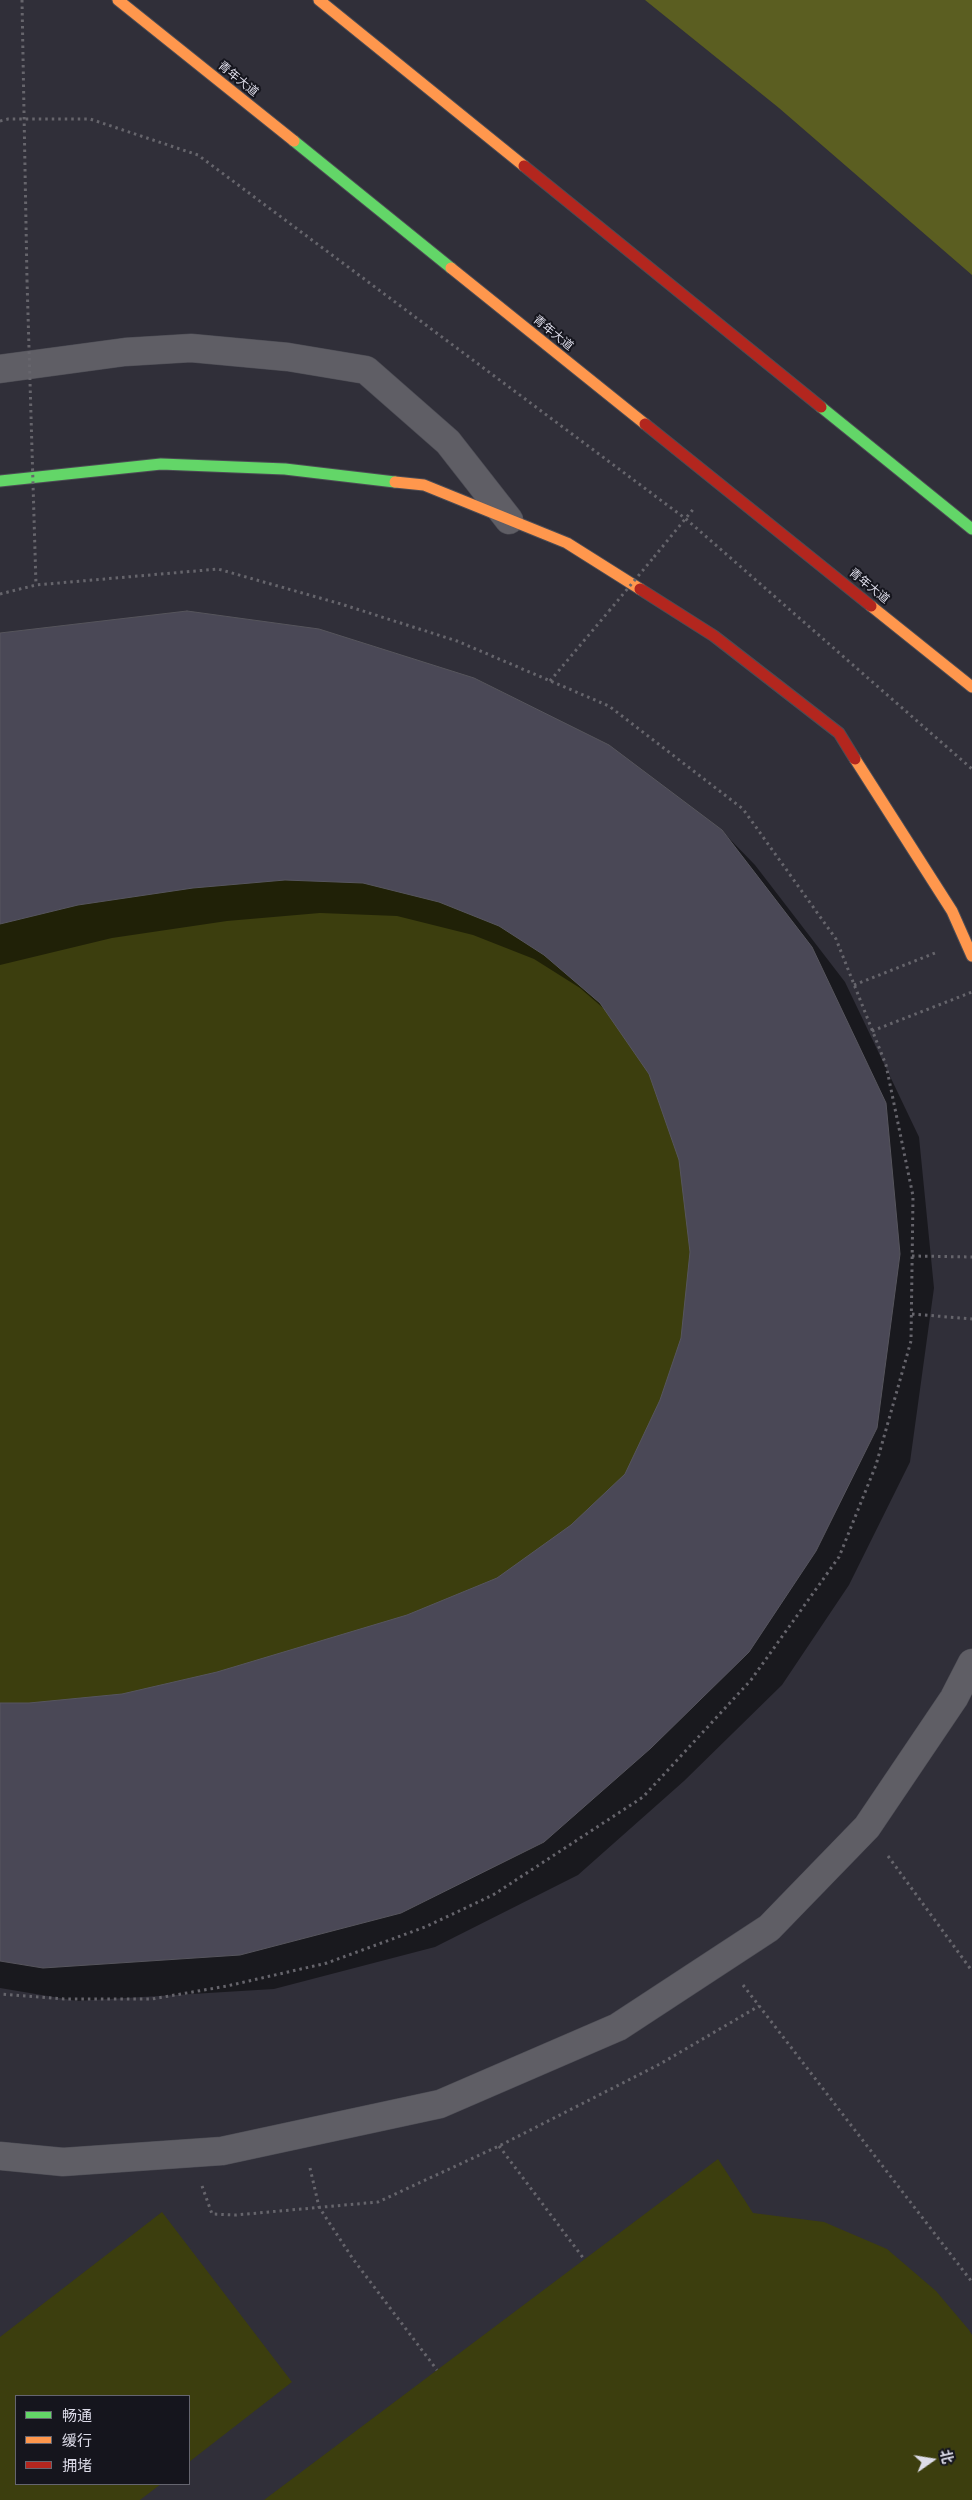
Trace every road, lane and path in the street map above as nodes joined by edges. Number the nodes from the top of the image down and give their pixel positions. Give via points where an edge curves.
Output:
1 (22, 0) edge
2 (118, 0) edge
3 (320, 0) edge
4 (24, 119) junction
5 (0, 121) edge
6 (0, 369) edge
7 (0, 481) edge
8 (717, 482) junction
9 (686, 519) junction
10 (510, 520) junction
11 (972, 529) edge
12 (36, 585) junction
13 (0, 594) edge
14 (550, 681) junction
15 (972, 687) edge
16 (972, 769) edge
17 (965, 941) junction
18 (972, 956) edge
19 (854, 985) junction
20 (972, 992) edge
21 (872, 1031) junction
22 (912, 1256) junction
23 (972, 1257) edge
24 (912, 1314) junction
25 (972, 1318) edge
26 (972, 1663) edge
27 (867, 1827) junction
28 (722, 1958) junction
29 (972, 1971) edge
30 (0, 1994) edge
31 (759, 2006) junction
32 (302, 2133) junction
33 (499, 2146) junction
34 (189, 2154) junction
35 (0, 2156) edge
36 (320, 2207) junction
37 (584, 2259) dead end
38 (972, 2282) edge
39 (436, 2370) dead end

1 - 4 path
2 - 8 main road, 青年大道
3 - 11 main road
4 - 5 path
4 - 9 path via 90,119 198,155
4 - 12 path, bridge
6 - 10 street via 126,352 191,348 288,357 366,370 448,442
7 - 10 main road via 162,464 285,468 424,486
8 - 9 path
8 - 15 main road, 青年大道
9 - 14 path, bridge
9 - 16 path
10 - 17 main road via 567,543 714,636 839,733 952,911
12 - 13 path
12 - 14 path via 218,569 457,641
14 - 19 path via 608,706 743,810 836,939
17 - 18 main road
17 - 19 path
19 - 21 path
20 - 21 path
21 - 22 path via 886,1065 913,1196
22 - 23 path
22 - 24 path
24 - 25 path
24 - 30 path via 911,1341 876,1465 839,1557 751,1680 643,1797 493,1895 425,1927 327,1963 152,1999 64,1999
26 - 27 street via 954,1698
27 - 28 street via 769,1928
27 - 29 path
28 - 31 path
28 - 32 street via 618,2027 440,2104
31 - 33 path via 660,2064
31 - 38 path
32 - 34 street via 222,2151
32 - 36 path
33 - 36 path via 378,2202
33 - 37 path
34 - 35 street via 63,2162
34 - 36 path via 212,2214 236,2215
36 - 39 path via 353,2259

